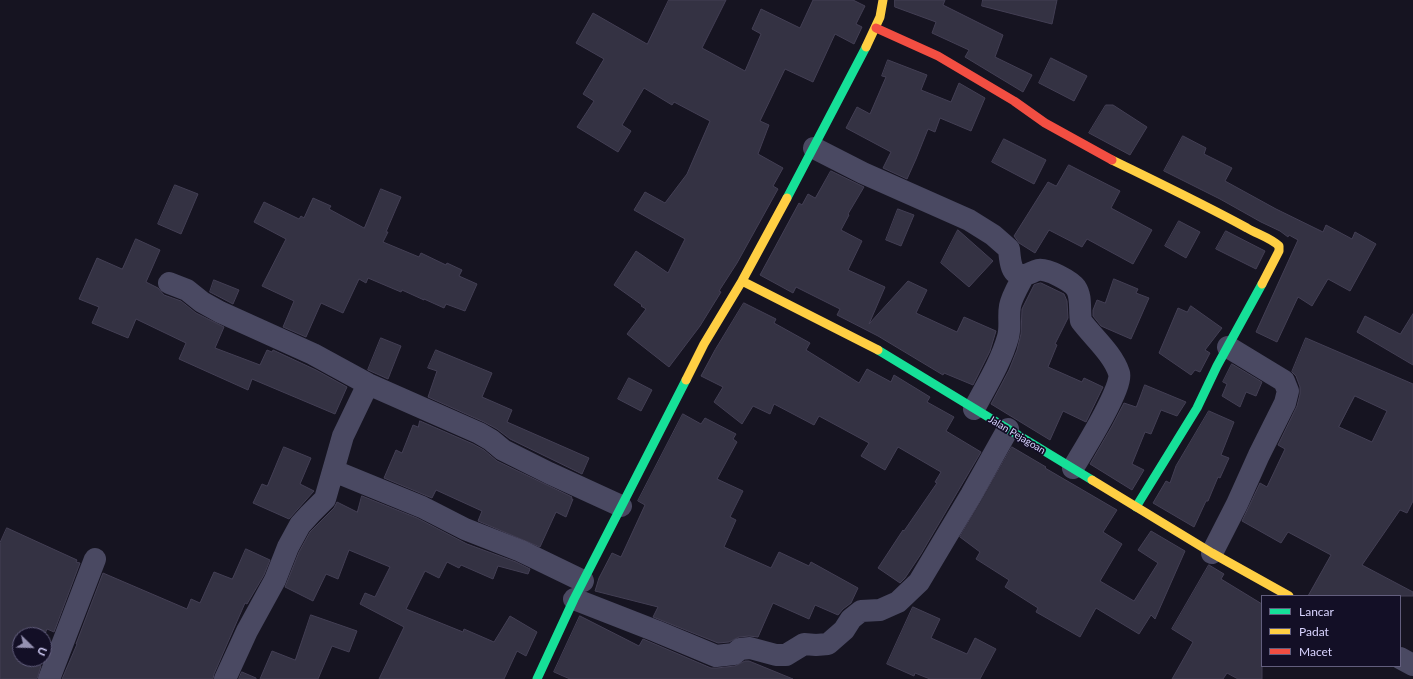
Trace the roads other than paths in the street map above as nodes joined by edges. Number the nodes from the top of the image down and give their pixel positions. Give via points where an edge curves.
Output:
1 (883, 0) edge
2 (876, 28) junction
3 (814, 148) junction
4 (1024, 276) junction
5 (742, 281) junction
6 (169, 283) dead end
7 (1228, 347) junction
8 (368, 384) junction
9 (974, 409) junction
10 (1008, 429) junction
11 (1073, 468) junction
12 (334, 471) junction
13 (621, 506) junction
14 (1136, 507) junction
15 (1212, 553) junction
16 (95, 559) dead end
17 (578, 590) junction
18 (1287, 595) edge
19 (1401, 659) edge
20 (1413, 665) edge
21 (49, 679) edge
22 (225, 679) edge
23 (537, 679) edge

1 - 2 street
2 - 3 street
2 - 7 street via 938,56 1014,101 1045,123 1101,154 1275,242 1279,246 1279,251
3 - 4 street via 863,173 969,220 1009,249 1012,268 1017,274
3 - 5 street
4 - 9 street via 1010,305 1008,338
4 - 11 street via 1038,270 1046,270 1076,287 1081,321 1114,362 1120,374 1118,385 1106,411
5 - 9 street, Jalan Pejagoan via 872,347
5 - 13 street via 704,344
6 - 8 street via 187,290 214,309 313,354
7 - 14 street via 1197,408
7 - 15 street via 1284,381 1288,391 1285,403
8 - 12 street via 343,436
8 - 13 street via 479,433 503,450
9 - 10 street, Jalan Pejagoan
10 - 11 street, Jalan Pejagoan
10 - 17 street via 968,502 919,582 898,602 880,610 861,611 828,644 804,644 786,655 750,648 740,649 734,654 716,656 656,631
11 - 14 street, Jalan Pejagoan
12 - 17 street via 521,552
12 - 22 street via 325,499 300,525 291,542 275,580 247,631
13 - 17 street
14 - 15 street, Jalan Pejagoan
15 - 18 street, Jalan Pejagoan
16 - 21 street
17 - 23 street
19 - 20 street

